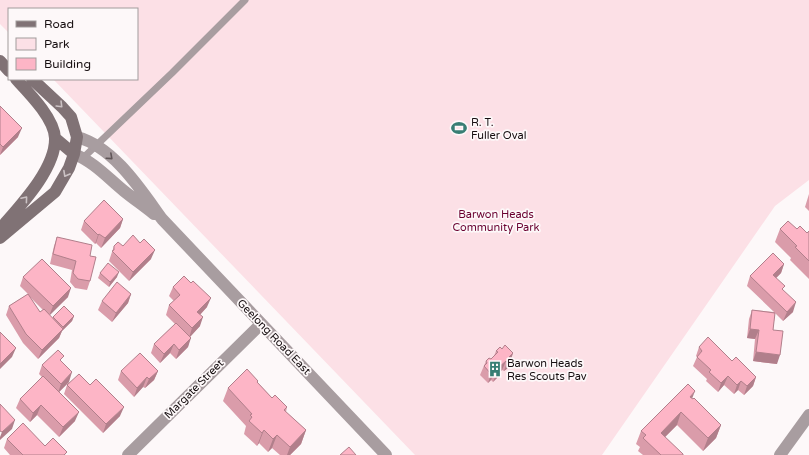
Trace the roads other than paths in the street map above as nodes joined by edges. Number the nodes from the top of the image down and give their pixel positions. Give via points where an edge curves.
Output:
1 (245, 0) edge
2 (0, 52) edge
3 (8, 58) edge
4 (0, 61) edge
5 (8, 70) edge
6 (17, 80) edge
7 (33, 80) edge
8 (77, 137) junction
9 (54, 138) junction
10 (96, 145) junction
11 (79, 156) junction
12 (162, 219) junction
13 (0, 229) edge
14 (0, 238) edge
15 (261, 324) junction
16 (809, 415) edge
17 (128, 455) edge
18 (386, 455) edge
19 (780, 455) edge

1 - 10 lane
2 - 3 street
4 - 5 street
6 - 9 street via 40,108 50,124
7 -> 8 street via 62,106 71,118
8 - 9 street
8 - 10 street, Geelong Road East
8 - 11 street
9 - 11 street
13 -> 9 street via 42,177
10 - 11 lane
10 -> 12 street, Geelong Road East via 136,182
11 - 12 street, Geelong Road East
11 -> 14 street via 55,192
12 - 15 street, Geelong Road East
15 - 17 street, Margate Street
15 - 18 street, Geelong Road East
16 - 19 street

